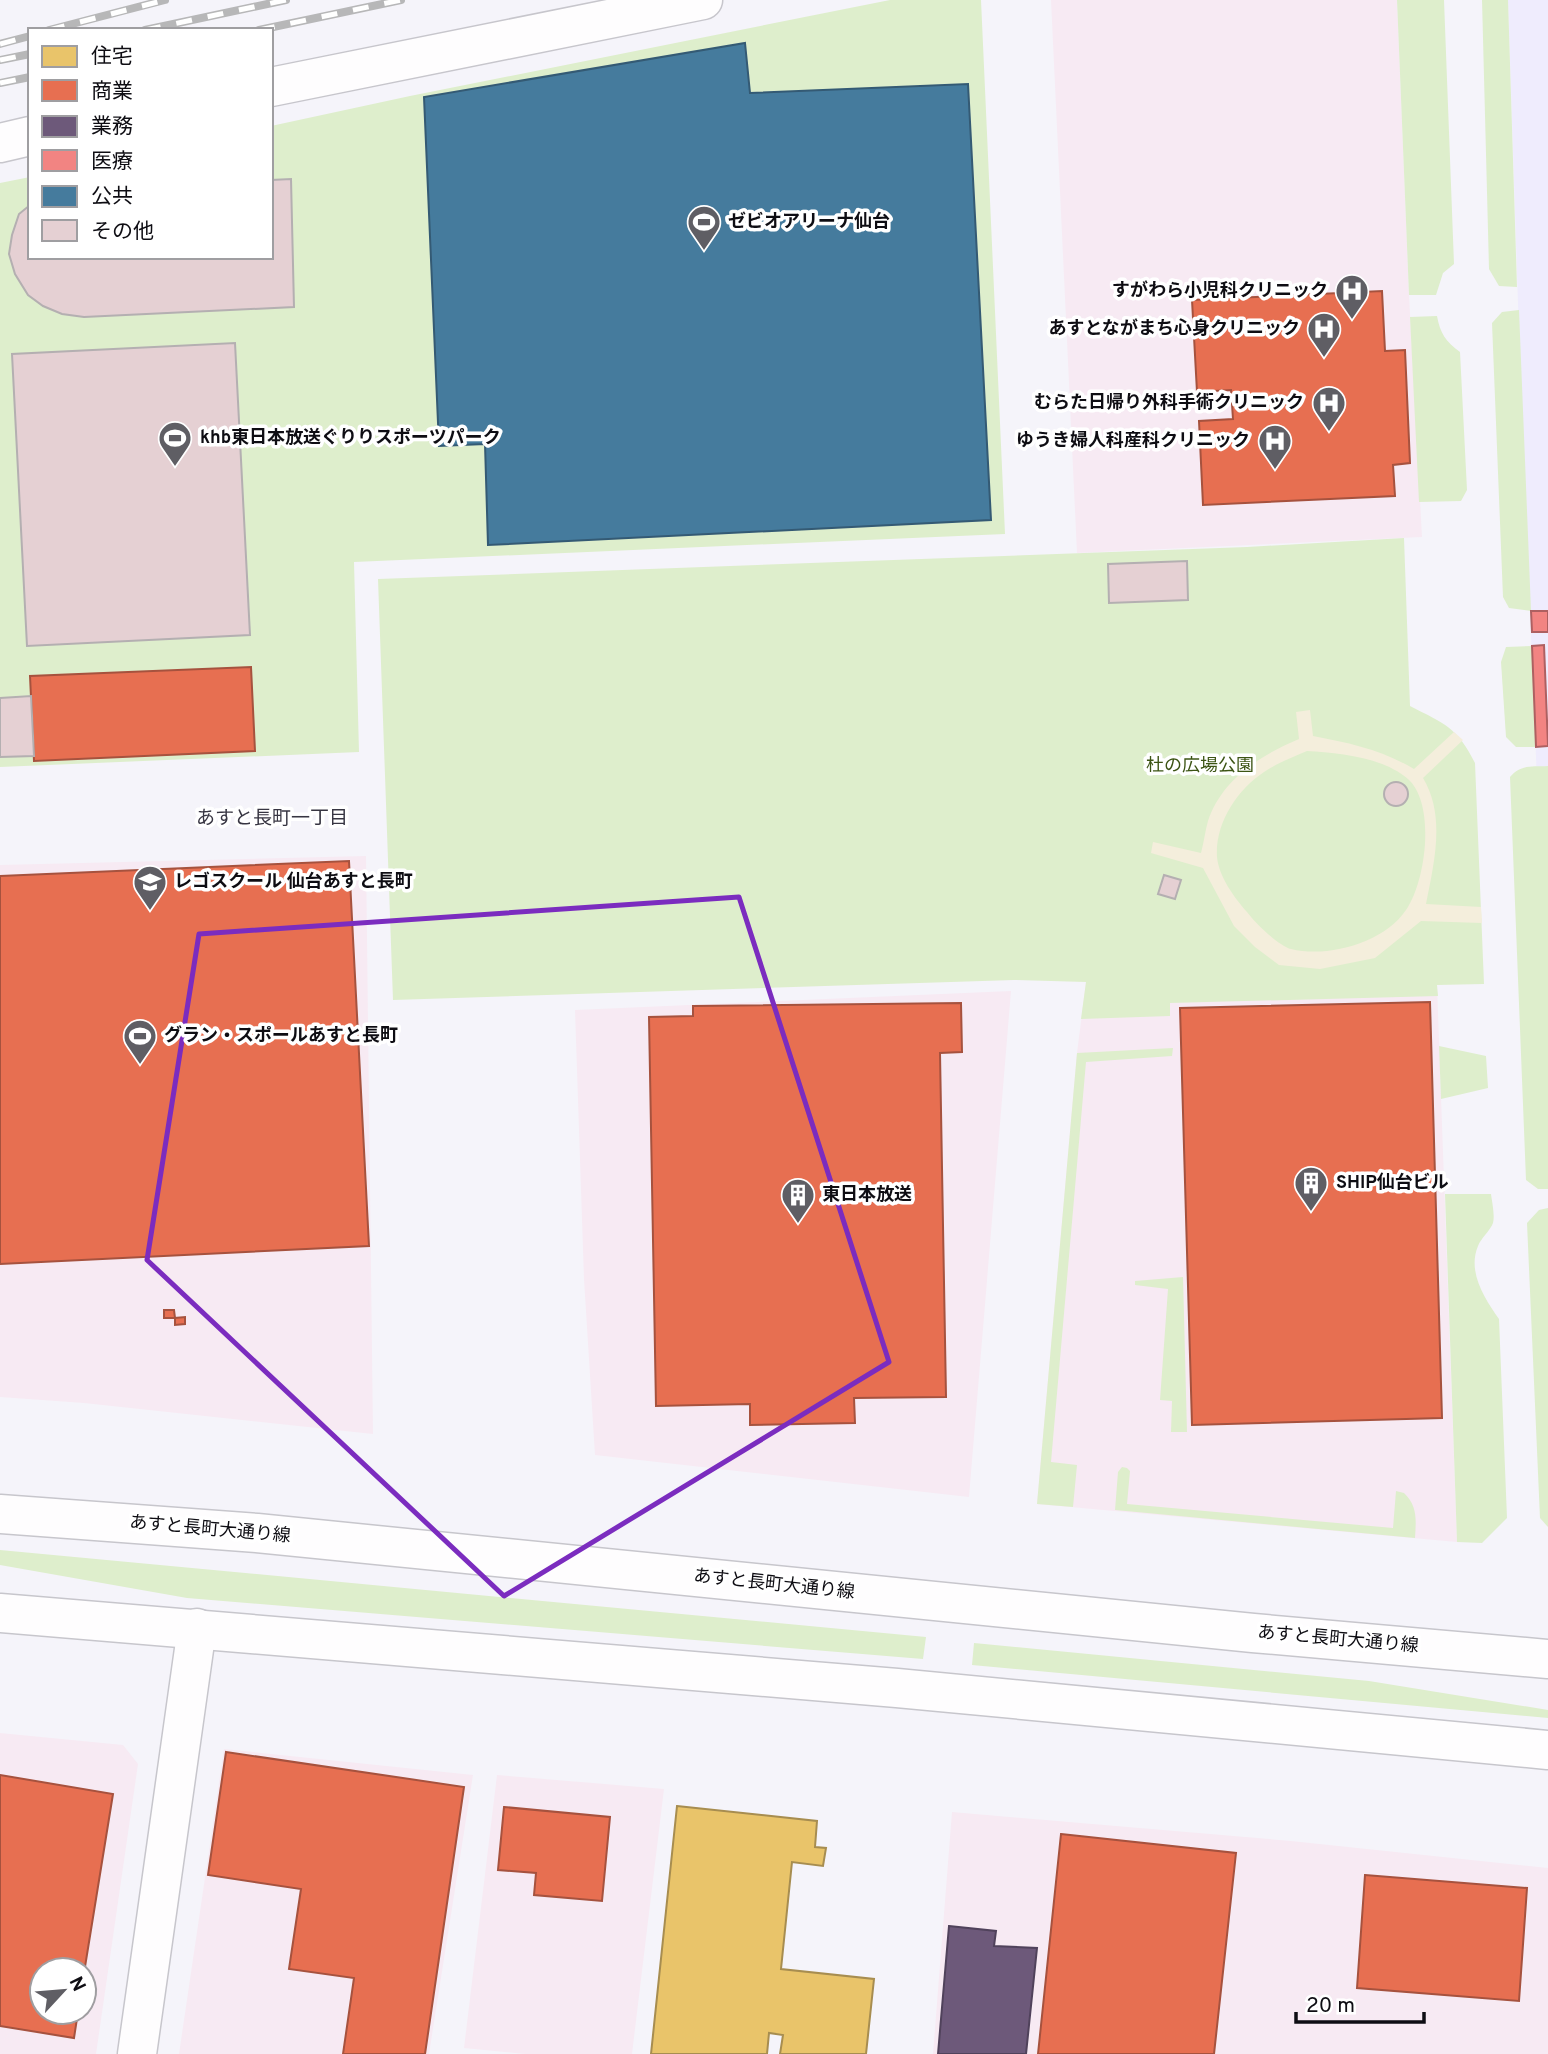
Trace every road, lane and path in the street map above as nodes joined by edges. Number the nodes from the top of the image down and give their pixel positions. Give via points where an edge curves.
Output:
1 (703, 0) edge
2 (273, 87) edge
3 (28, 136) edge
4 (0, 142) edge
5 (0, 1514) edge
6 (0, 1613) edge
7 (197, 1628) junction
8 (1548, 1659) edge
9 (1548, 1750) edge
10 (137, 2054) edge

1 - 2 main road
3 - 4 main road
5 - 8 main road, あすと長町大通り線 via 257,1533
6 - 7 main road
7 - 9 main road
7 - 10 main road

